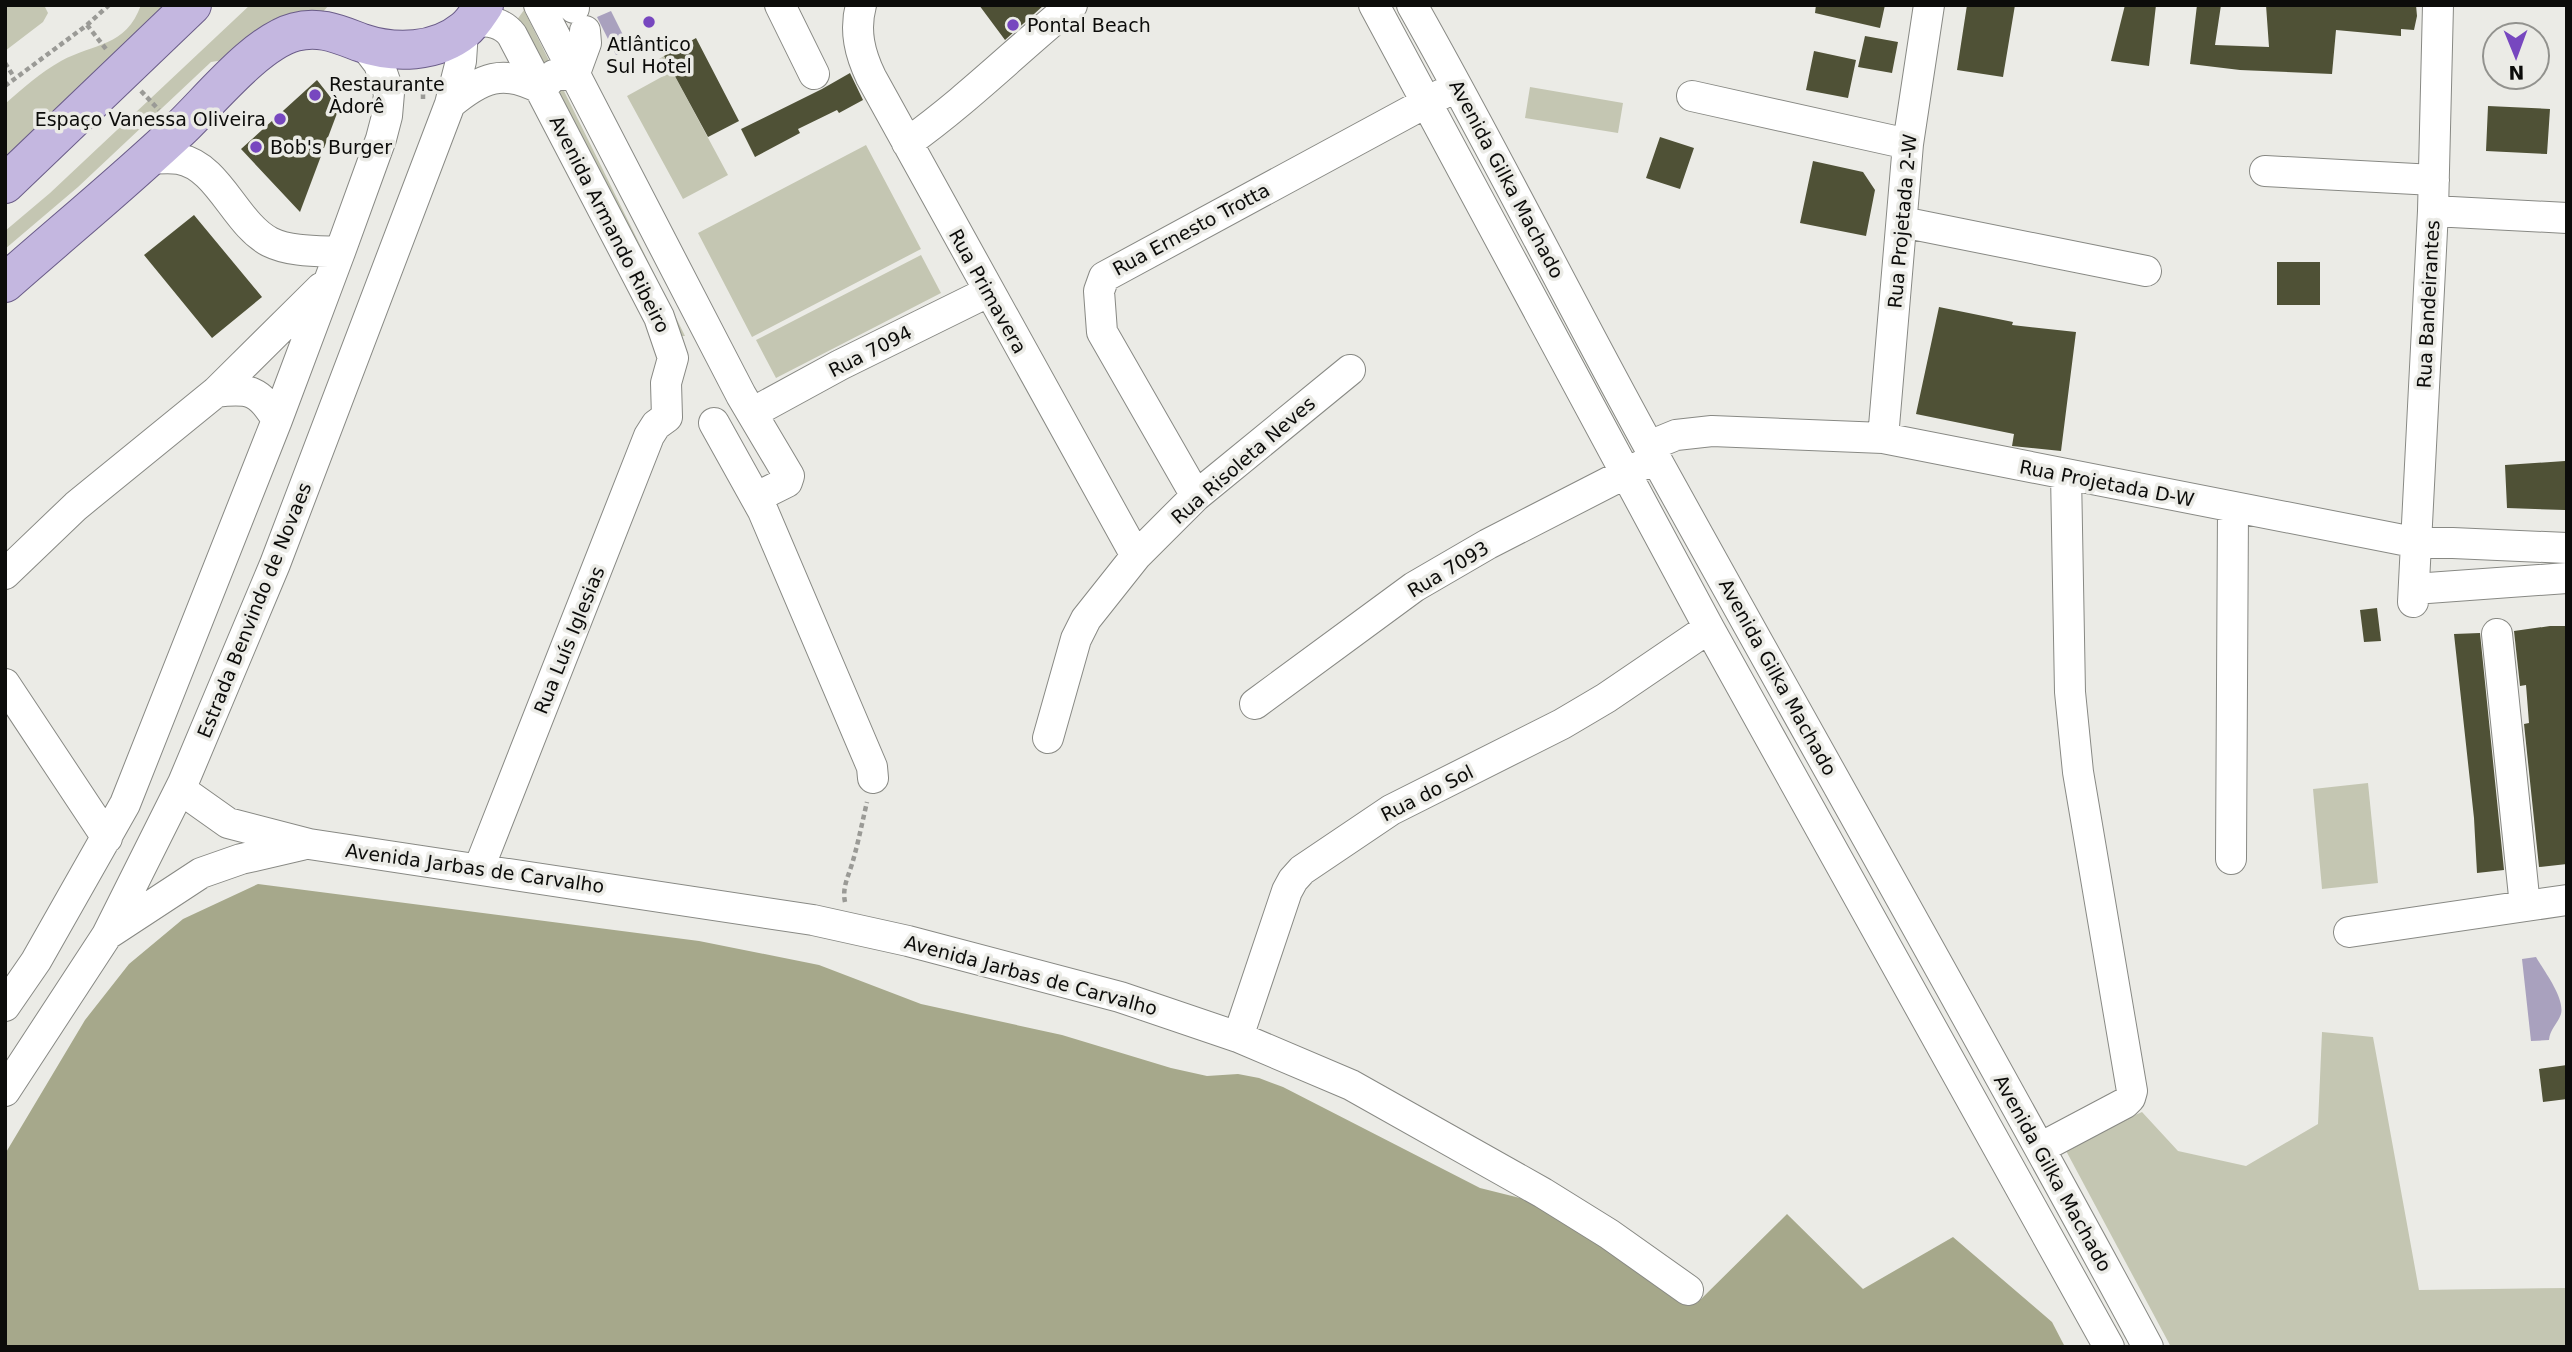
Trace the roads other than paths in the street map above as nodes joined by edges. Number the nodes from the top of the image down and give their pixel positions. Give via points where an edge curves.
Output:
1 (192, 5) edge
2 (540, 5) edge
3 (780, 5) edge
4 (1072, 5) edge
5 (1374, 5) edge
6 (1412, 5) edge
7 (1929, 5) edge
8 (2438, 5) edge
9 (859, 12) edge
10 (577, 15) edge
11 (473, 19) edge
12 (363, 43) junction
13 (576, 73) junction
14 (814, 74) dead end
15 (1458, 86) junction
16 (541, 89) junction
17 (1692, 96) dead end
18 (1426, 103) junction
19 (450, 104) junction
20 (592, 106) junction
21 (561, 125) junction
22 (907, 142) junction
23 (1908, 144) junction
24 (146, 159) junction
25 (2264, 171) dead end
26 (2434, 180) junction
27 (5, 184) edge
28 (2433, 211) junction
29 (2567, 218) edge
30 (1902, 222) junction
31 (335, 265) junction
32 (2146, 271) dead end
33 (5, 283) edge
34 (988, 292) junction
35 (712, 341) junction
36 (673, 358) junction
37 (1350, 370) dead end
38 (216, 392) junction
39 (746, 404) junction
40 (667, 417) junction
41 (276, 420) junction
42 (714, 423) junction
43 (1883, 438) junction
44 (1652, 452) junction
45 (1626, 472) junction
46 (2066, 474) junction
47 (1196, 496) junction
48 (757, 497) junction
49 (2233, 509) junction
50 (2416, 542) junction
51 (2567, 548) edge
52 (1136, 556) junction
53 (5, 574) edge
54 (2567, 578) edge
55 (1709, 628) junction
56 (2497, 635) dead end
57 (5, 684) edge
58 (1255, 704) dead end
59 (1048, 738) dead end
60 (873, 778) road end
61 (180, 789) junction
62 (107, 838) junction
63 (309, 844) junction
64 (2231, 859) dead end
65 (479, 868) junction
66 (2567, 900) edge
67 (2525, 906) junction
68 (1913, 919) junction
69 (2349, 932) dead end
70 (107, 935) junction
71 (1882, 937) junction
72 (36, 961) junction
73 (5, 980) edge
74 (5, 1006) edge
75 (1238, 1037) junction
76 (5, 1091) edge
77 (2040, 1148) junction
78 (2081, 1223) junction
79 (2050, 1239) junction
80 (1688, 1290) dead end
81 (2109, 1347) edge
82 (2148, 1347) edge

1 - 27 main road
2 - 13 street, Avenida Armando Ribeiro
3 - 14 street
4 - 22 street via 962,103
5 - 18 street, Avenida Gilka Machado
6 - 15 street, Avenida Gilka Machado
7 - 23 street, Rua Projetada 2-W
8 - 26 street, Rua Bandeirantes
9 - 22 street, Rua Primavera via 863,59
10 - 13 street via 586,43
11 - 12 main road via 441,43 415,50
11 - 16 street, Avenida Armando Ribeiro via 506,27
11 - 19 street, Estrada Benvindo de Novaes
12 - 24 main road via 316,29 267,44
12 - 31 street via 379,64 389,93 387,116
13 - 16 street via 554,75
13 - 20 street, Avenida Armando Ribeiro
15 - 18 street, Rua Ernesto Trotta
15 - 44 street, Avenida Gilka Machado
16 - 19 street via 526,80 495,78 468,88
16 - 21 street, Avenida Armando Ribeiro
17 - 23 street
18 - 45 street, Avenida Gilka Machado
18 - 47 street, Rua Ernesto Trotta via 1104,277 1099,291 1102,332
19 - 61 street, Estrada Benvindo de Novaes via 275,564
20 - 21 street via 579,122
20 - 35 street, Avenida Armando Ribeiro
21 - 36 street, Avenida Armando Ribeiro via 659,317
22 - 34 street, Rua Primavera
23 - 30 street, Rua Projetada 2-W
24 - 31 street via 177,159 201,169 250,226 272,243 316,251
24 - 33 main road
25 - 26 street
26 - 28 street, Rua Bandeirantes
28 - 29 street
28 - 50 street, Rua Bandeirantes
30 - 32 street
30 - 43 street, Rua Projetada 2-W
31 - 38 street
31 - 41 street
34 - 39 street, Rua 7094 via 840,365
34 - 52 street, Rua Primavera
35 - 36 street via 691,345
35 - 39 street, Avenida Armando Ribeiro
36 - 40 street, Avenida Armando Ribeiro via 666,383
37 - 47 street, Rua Risoleta Neves
38 - 41 street via 250,391 260,396
38 - 53 street via 76,506
39 - 42 street
39 - 48 street, Avenida Armando Ribeiro via 789,479
40 - 42 street
40 - 65 street, Rua Luís Iglesias via 649,436
41 - 62 street via 142,764
42 - 48 street
43 - 44 street, Rua Projetada D-W via 1712,431 1676,435
43 - 46 street, Rua Projetada D-W
44 - 45 street, Rua 7093
44 - 68 street, Avenida Gilka Machado
45 - 55 street, Avenida Gilka Machado
45 - 58 street, Rua 7093 via 1414,587
46 - 49 street, Rua Projetada D-W
46 - 77 street via 2070,692 2078,772 2132,1091 2124,1103
47 - 52 street, Rua Risoleta Neves
48 - 60 street
49 - 50 street, Rua Projetada D-W
49 - 64 street
50 - 51 street, Rua Projetada D-W
50 - 54 street, Rua Bandeirantes via 2414,596
52 - 59 street, Rua Risoleta Neves via 1086,619 1076,639
55 - 71 street, Avenida Gilka Machado
55 - 75 street, Rua do Sol via 1606,698 1391,810 1302,870 1287,891
56 - 67 street
57 - 62 street
61 - 63 street, Avenida Jarbas de Carvalho via 228,823
61 - 70 street, Estrada Benvindo de Novaes
62 - 72 street
63 - 65 street, Avenida Jarbas de Carvalho
63 - 70 street, Avenida Jarbas de Carvalho via 201,873
65 - 75 street, Avenida Jarbas de Carvalho via 861,930 1120,997
66 - 67 street
67 - 69 street
68 - 71 street
68 - 77 street, Avenida Gilka Machado
70 - 76 street, Estrada Benvindo de Novaes
71 - 79 street, Avenida Gilka Machado
72 - 73 street
72 - 74 street
75 - 80 street, Avenida Jarbas de Carvalho via 1351,1085 1438,1132 1609,1234
77 - 78 street, Avenida Gilka Machado
78 - 79 street
78 - 82 street, Avenida Gilka Machado
79 - 81 street, Avenida Gilka Machado

